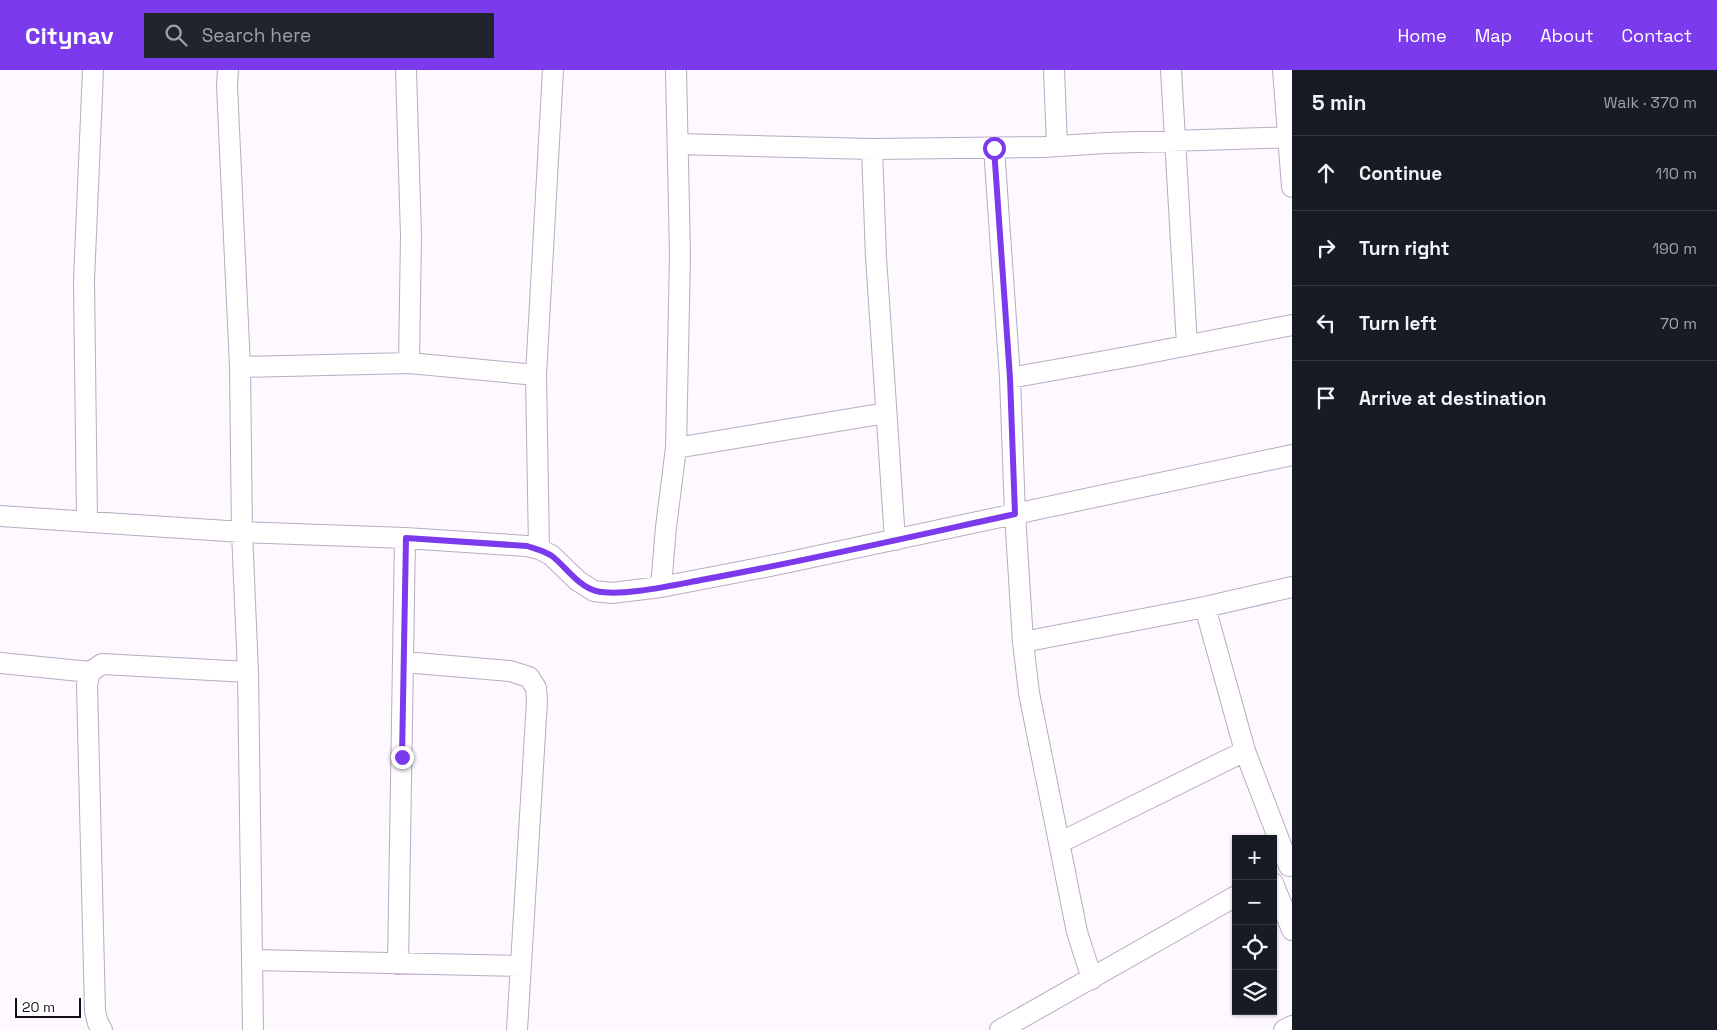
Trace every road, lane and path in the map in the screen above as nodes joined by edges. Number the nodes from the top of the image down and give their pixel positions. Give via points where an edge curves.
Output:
1 (92, 70) edge
2 (228, 70) edge
3 (406, 70) edge
4 (553, 70) edge
5 (676, 70) edge
6 (1054, 70) edge
7 (1171, 70) edge
8 (1282, 70) edge
9 (1290, 137) edge
10 (1174, 141) junction
11 (679, 144) junction
12 (1057, 146) junction
13 (994, 148) junction
14 (872, 149) junction
15 (1292, 187) edge
16 (1292, 325) edge
17 (1187, 345) junction
18 (409, 363) junction
19 (240, 367) junction
20 (536, 376) junction
21 (1010, 378) junction
22 (886, 413) junction
23 (676, 448) junction
24 (1292, 455) edge
25 (1015, 514) junction
26 (0, 516) edge
27 (87, 522) junction
28 (242, 532) junction
29 (406, 538) junction
30 (895, 540) junction
31 (539, 549) junction
32 (661, 587) junction
33 (1292, 587) edge
34 (1205, 607) junction
35 (1023, 642) junction
36 (404, 662) junction
37 (0, 664) edge
38 (90, 672) junction
39 (248, 672) junction
40 (1245, 750) junction
41 (1059, 843) junction
42 (1285, 868) edge
43 (1277, 893) edge
44 (1232, 898) edge
45 (1292, 930) edge
46 (254, 960) junction
47 (398, 964) junction
48 (521, 966) junction
49 (1092, 979) junction
50 (1292, 1026) edge
51 (102, 1030) edge
52 (253, 1030) edge
53 (517, 1030) edge
54 (1000, 1030) edge
55 (1284, 1030) edge

1 - 27 street via 84,280
2 - 19 street
3 - 18 street via 411,236
4 - 20 street
5 - 11 street
6 - 12 street
7 - 10 street
8 - 9 street
9 - 10 street
9 - 15 street
10 - 12 street
10 - 17 street
11 - 14 street
11 - 23 street
12 - 13 street
13 - 14 street
13 - 21 street
14 - 22 street
16 - 17 street
17 - 21 street
18 - 19 street
18 - 20 street
19 - 28 street
20 - 31 street
21 - 25 street
22 - 23 street
22 - 30 street
23 - 32 street
24 - 25 street
25 - 30 street
25 - 35 street
26 - 27 street
27 - 28 street
28 - 29 street
28 - 39 street
29 - 31 street
29 - 36 street
30 - 32 street
31 - 32 street via 594,590 612,593
33 - 34 street
34 - 35 street
34 - 40 street
35 - 41 street via 1029,693
36 - 47 street
36 - 48 street via 510,672 529,677 536,688
37 - 38 street
38 - 39 street via 102,664
38 - 51 street via 87,685 95,1011
39 - 46 street
40 - 41 street
40 - 42 street
41 - 49 street via 1079,941
43 - 45 street
44 - 49 street
46 - 47 street
46 - 52 street
47 - 48 street
48 - 53 street
49 - 54 street
50 - 55 street

